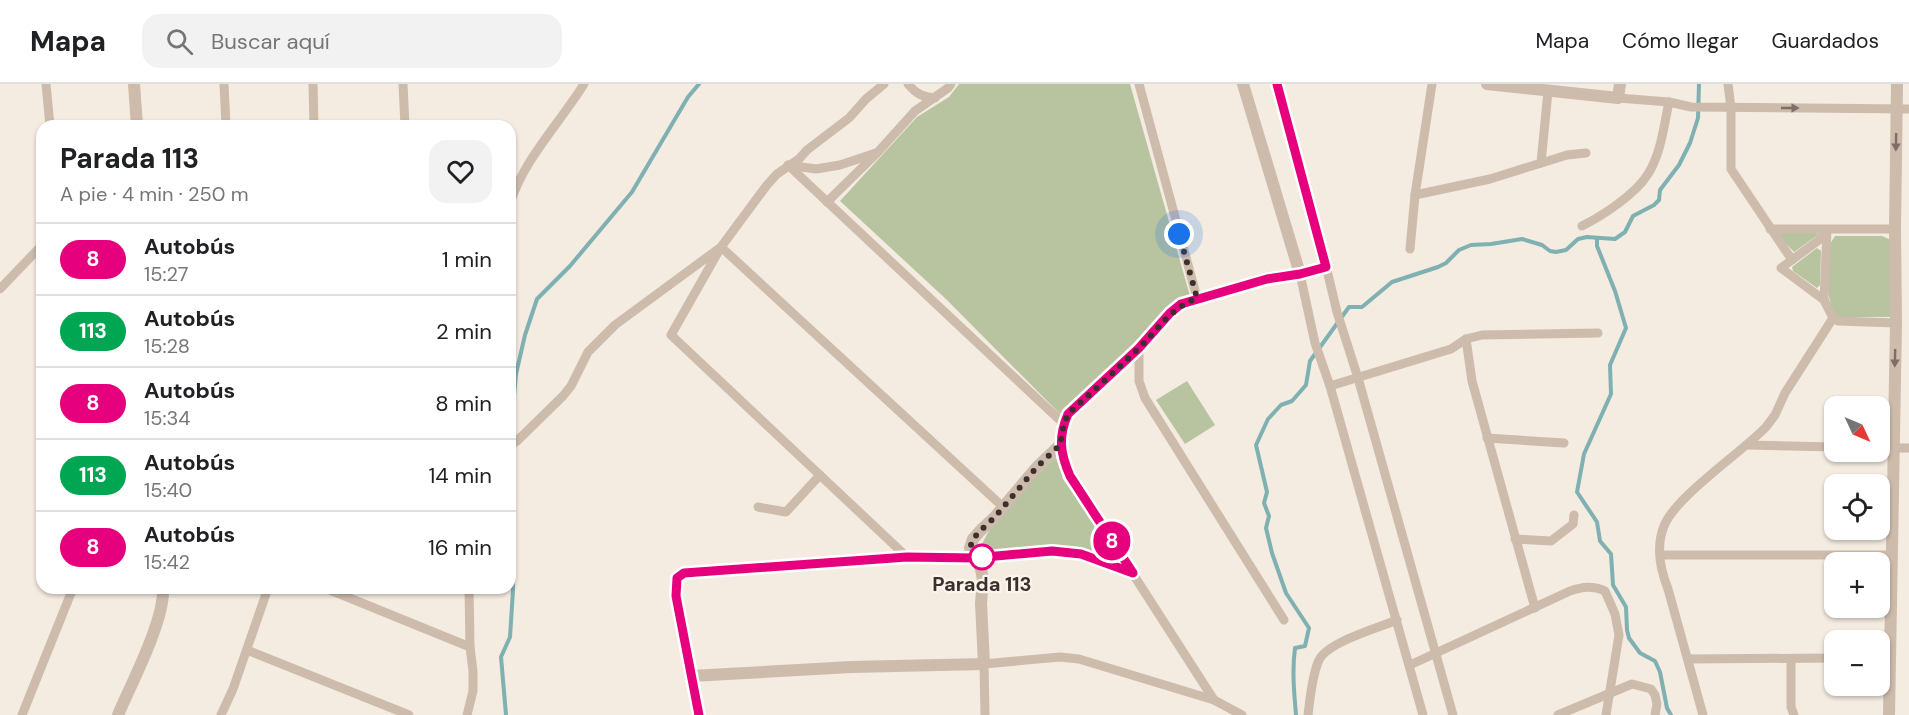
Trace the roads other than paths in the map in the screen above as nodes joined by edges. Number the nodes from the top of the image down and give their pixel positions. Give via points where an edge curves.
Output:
1 (46, 84) edge
2 (134, 84) edge
3 (224, 84) edge
4 (313, 84) edge
5 (403, 84) edge
6 (584, 84) edge
7 (884, 84) edge
8 (908, 84) edge
9 (951, 84) edge
10 (1139, 84) edge
11 (1243, 84) edge
12 (1277, 84) edge
13 (1432, 84) edge
14 (1487, 84) edge
15 (1620, 84) edge
16 (1728, 84) edge
17 (1897, 84) edge
18 (1548, 91) junction
19 (935, 98) junction
20 (1618, 98) junction
21 (1669, 102) junction
22 (1731, 108) junction
23 (1903, 109) edge
24 (49, 120) edge
25 (137, 120) edge
26 (226, 120) edge
27 (315, 120) edge
28 (405, 120) edge
29 (878, 152) junction
30 (1586, 153) dead end
31 (1541, 163) junction
32 (788, 165) junction
33 (516, 186) edge
34 (1415, 195) junction
35 (828, 202) junction
36 (1582, 226) dead end
37 (1770, 229) junction
38 (1895, 229) junction
39 (1827, 230) junction
40 (722, 247) junction
41 (1410, 249) dead end
42 (36, 251) edge
43 (1792, 260) junction
44 (1326, 267) junction
45 (1300, 274) junction
46 (0, 289) edge
47 (1197, 298) junction
48 (1824, 300) junction
49 (1833, 318) junction
50 (1896, 323) junction
51 (1598, 333) dead end
52 (1466, 339) junction
53 (1139, 348) junction
54 (1358, 378) junction
55 (1330, 386) junction
56 (1064, 424) junction
57 (1486, 438) junction
58 (516, 442) edge
59 (1564, 443) dead end
60 (1060, 445) junction
61 (1747, 445) junction
62 (1824, 447) edge
63 (1909, 448) edge
64 (1890, 449) edge
65 (1893, 449) junction
66 (819, 475) junction
67 (1002, 506) junction
68 (758, 507) dead end
69 (1574, 515) dead end
70 (1515, 538) junction
71 (1660, 555) junction
72 (1892, 555) junction
73 (907, 557) junction
74 (975, 558) junction
75 (1133, 573) junction
76 (71, 594) edge
77 (162, 594) edge
78 (266, 594) edge
79 (341, 594) edge
80 (469, 594) edge
81 (1535, 608) junction
82 (1284, 620) dead end
83 (1397, 620) junction
84 (1886, 630) edge
85 (470, 647) junction
86 (247, 650) junction
87 (1437, 653) junction
88 (1824, 658) edge
89 (1688, 659) junction
90 (1791, 659) junction
91 (984, 664) junction
92 (1410, 665) junction
93 (692, 676) junction
94 (1609, 694) junction
95 (1887, 696) edge
96 (1214, 700) junction
97 (22, 715) edge
98 (118, 715) edge
99 (221, 715) edge
100 (409, 715) edge
101 (467, 715) edge
102 (699, 715) edge
103 (985, 715) edge
104 (1242, 715) edge
105 (1308, 715) edge
106 (1423, 715) edge
107 (1453, 715) edge
108 (1558, 715) edge
109 (1606, 715) edge
110 (1655, 715) edge
111 (1703, 715) edge
112 (1794, 715) edge
113 (1889, 715) edge

1 - 24 street
2 - 25 street
3 - 26 street
4 - 27 street
5 - 28 street
6 - 33 street
7 - 32 street via 849,118
8 - 19 street via 918,94
9 - 19 street
10 - 47 street
11 - 45 street
12 - 44 street
13 - 34 street
14 - 18 street
15 - 20 street
16 - 22 street
17 - 23 street
18 - 20 street
18 - 31 street
19 - 29 street via 915,111
20 - 21 street
21 - 22 street
21 - 36 street via 1648,175 1596,219
22 -> 23 street
22 - 37 street via 1731,169
23 -> 38 street
29 - 32 street via 816,169
29 - 35 street
30 - 31 street
31 - 34 street
32 - 35 street
32 - 40 street via 766,185
34 - 41 street
35 - 56 street
37 - 39 street
37 - 43 street
38 - 39 street
38 - 50 street
39 - 43 street
39 - 48 street
40 - 58 street via 615,325 588,352 563,396
40 - 66 street via 671,335
40 - 67 street
42 - 46 street
43 - 48 street via 1781,268
44 - 45 street
44 - 54 street
45 - 47 street
45 - 55 street via 1315,343
47 - 53 street via 1170,313
48 - 49 street
49 - 50 street
49 - 61 street via 1775,415
50 -> 65 street
51 - 52 street via 1482,335
52 - 54 street via 1451,349
52 - 57 street
53 - 56 street via 1068,414
53 - 82 street via 1138,381 1145,398
54 - 55 street
54 - 87 street
55 - 83 street
56 - 60 street
57 - 59 street
57 - 70 street
60 - 67 street
60 - 75 street via 1070,476
61 - 62 street
61 - 71 street via 1672,511 1664,525
63 - 65 street
64 - 65 street
65 - 72 street
66 - 68 street via 786,512
66 - 73 street
67 - 74 street via 973,539 970,548
69 - 70 street via 1573,524 1551,541
70 - 81 street
71 - 72 street
71 - 89 street
72 - 84 street
73 - 74 street
73 - 93 street via 684,573 677,578 676,596
74 - 75 street via 1069,552
74 - 91 street via 983,580
75 - 96 street
76 - 97 street
77 - 98 street via 154,629
78 - 86 street
79 - 85 street
80 - 85 street
81 - 87 street
81 - 94 street via 1583,587 1605,591 1619,635
83 - 92 street
83 - 105 street via 1326,652 1319,660
85 - 101 street via 473,691
86 - 99 street
86 - 100 street
87 - 92 street
87 - 107 street
88 - 90 street
89 - 90 street
89 - 111 street
90 - 112 street
91 - 93 street
91 - 96 street via 1069,657
91 - 103 street
92 - 106 street
93 - 102 street
94 - 108 street
94 - 109 street
94 - 110 street via 1632,684 1644,686 1655,695
95 - 113 street
96 - 104 street

